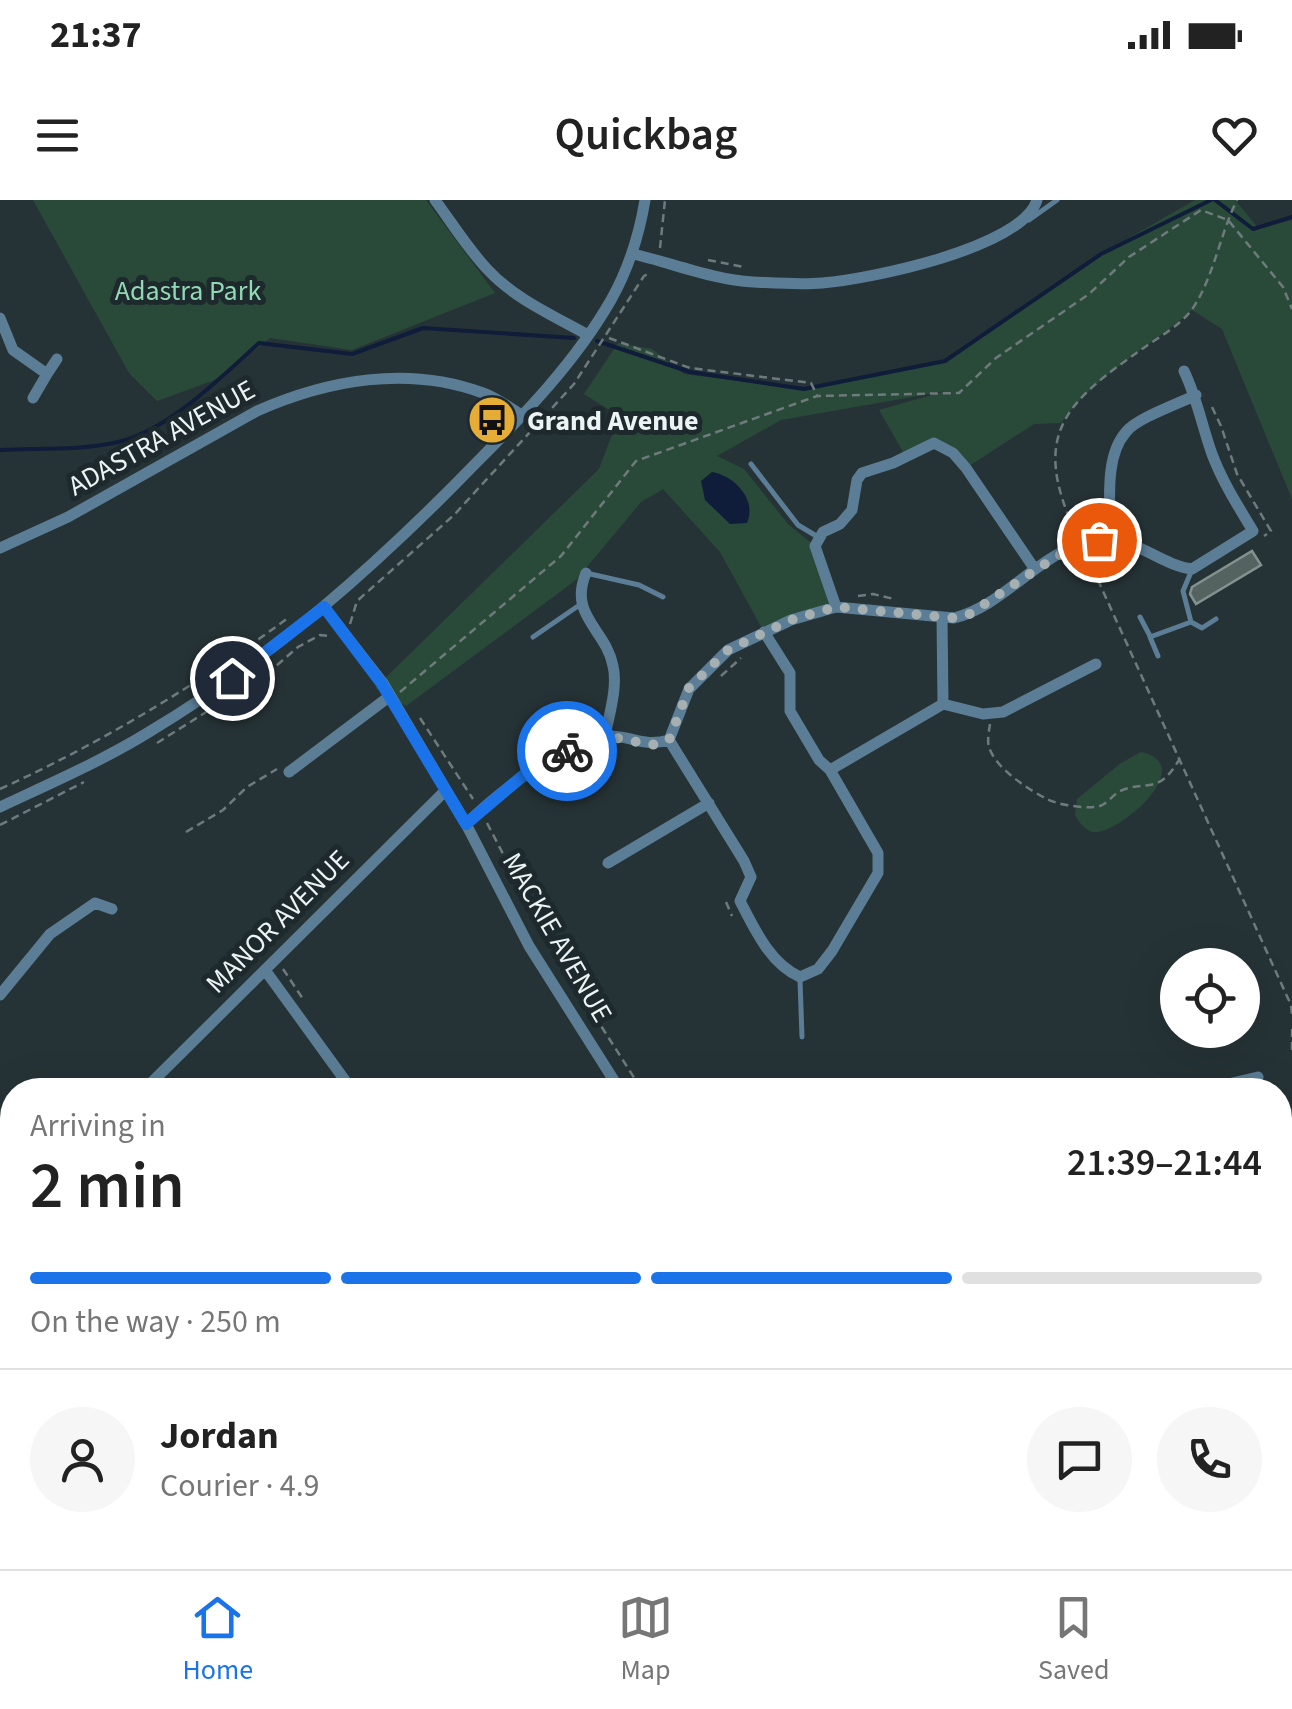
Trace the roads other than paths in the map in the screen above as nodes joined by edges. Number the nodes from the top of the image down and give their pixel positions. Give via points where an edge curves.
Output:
1 (435, 200) edge
2 (645, 200) edge
3 (1037, 200) edge
4 (1057, 200) edge
5 (1022, 224) junction
6 (633, 254) junction
7 (0, 318) edge
8 (588, 335) junction
9 (58, 359) dead end
10 (1184, 371) dead end
11 (48, 374) junction
12 (1196, 396) junction
13 (33, 398) dead end
14 (523, 416) junction
15 (751, 464) dead end
16 (818, 537) junction
17 (1110, 540) junction
18 (0, 548) edge
19 (1034, 568) junction
20 (1192, 569) junction
21 (586, 573) joint
22 (663, 597) dead end
23 (581, 604) junction
24 (324, 607) junction
25 (836, 607) junction
26 (942, 617) junction
27 (1140, 617) dead end
28 (1216, 620) dead end
29 (1191, 622) junction
30 (532, 637) dead end
31 (767, 637) junction
32 (1150, 637) junction
33 (1158, 656) dead end
34 (1096, 664) dead end
35 (395, 694) junction
36 (942, 704) junction
37 (606, 736) junction
38 (669, 740) junction
39 (830, 770) junction
40 (289, 772) dead end
41 (446, 790) junction
42 (709, 803) junction
43 (0, 806) edge
44 (466, 824) junction
45 (608, 863) dead end
46 (112, 909) dead end
47 (265, 970) junction
48 (800, 977) junction
49 (0, 996) edge
50 (802, 1037) dead end
51 (1258, 1077) dead end
52 (156, 1078) edge
53 (343, 1078) edge
54 (612, 1078) edge
55 (1255, 1078) edge

1 - 8 street via 496,278
2 - 6 street
3 - 5 street
4 - 5 lane
5 - 6 street via 938,260 823,283 748,282
6 - 8 street
7 - 11 street via 13,350
8 - 14 street
9 - 11 street
10 - 12 street
11 - 13 street
12 - 17 street via 1127,430 1111,479
12 - 20 street via 1211,451 1253,531
14 - 18 street, ADASTRA AVENUE via 484,393 443,383 376,378 290,396
14 - 24 street
15 - 16 lane via 798,526
16 - 19 street via 852,510 862,473 934,443 966,468
16 - 25 street via 815,546
17 - 19 street
17 - 20 street
19 - 26 street via 968,615
20 - 29 lane via 1183,591
21 - 22 lane
21 - 23 street
23 - 30 lane
23 - 37 street via 614,664
24 - 35 street, MACKIE AVENUE
24 - 43 street via 148,734
25 - 26 street
25 - 31 street
26 - 36 street
27 - 32 lane
28 - 29 lane via 1202,628
29 - 32 lane
31 - 38 street via 728,650 689,688
31 - 39 street via 790,673 790,711
32 - 33 lane
34 - 36 street via 992,715
35 - 40 street
35 - 41 street, MACKIE AVENUE
36 - 39 street
37 - 38 street via 652,745
37 - 44 street via 525,774
38 - 42 street
39 - 48 street via 878,852 878,873 832,951
41 - 44 street, MACKIE AVENUE
41 - 47 street, MANOR AVENUE
42 - 45 street
42 - 48 street via 751,877 740,900 778,963
44 - 54 street, MACKIE AVENUE via 522,934
46 - 49 street via 95,903 50,934
47 - 52 street, MANOR AVENUE
47 - 53 street
48 - 50 lane
51 - 55 street

